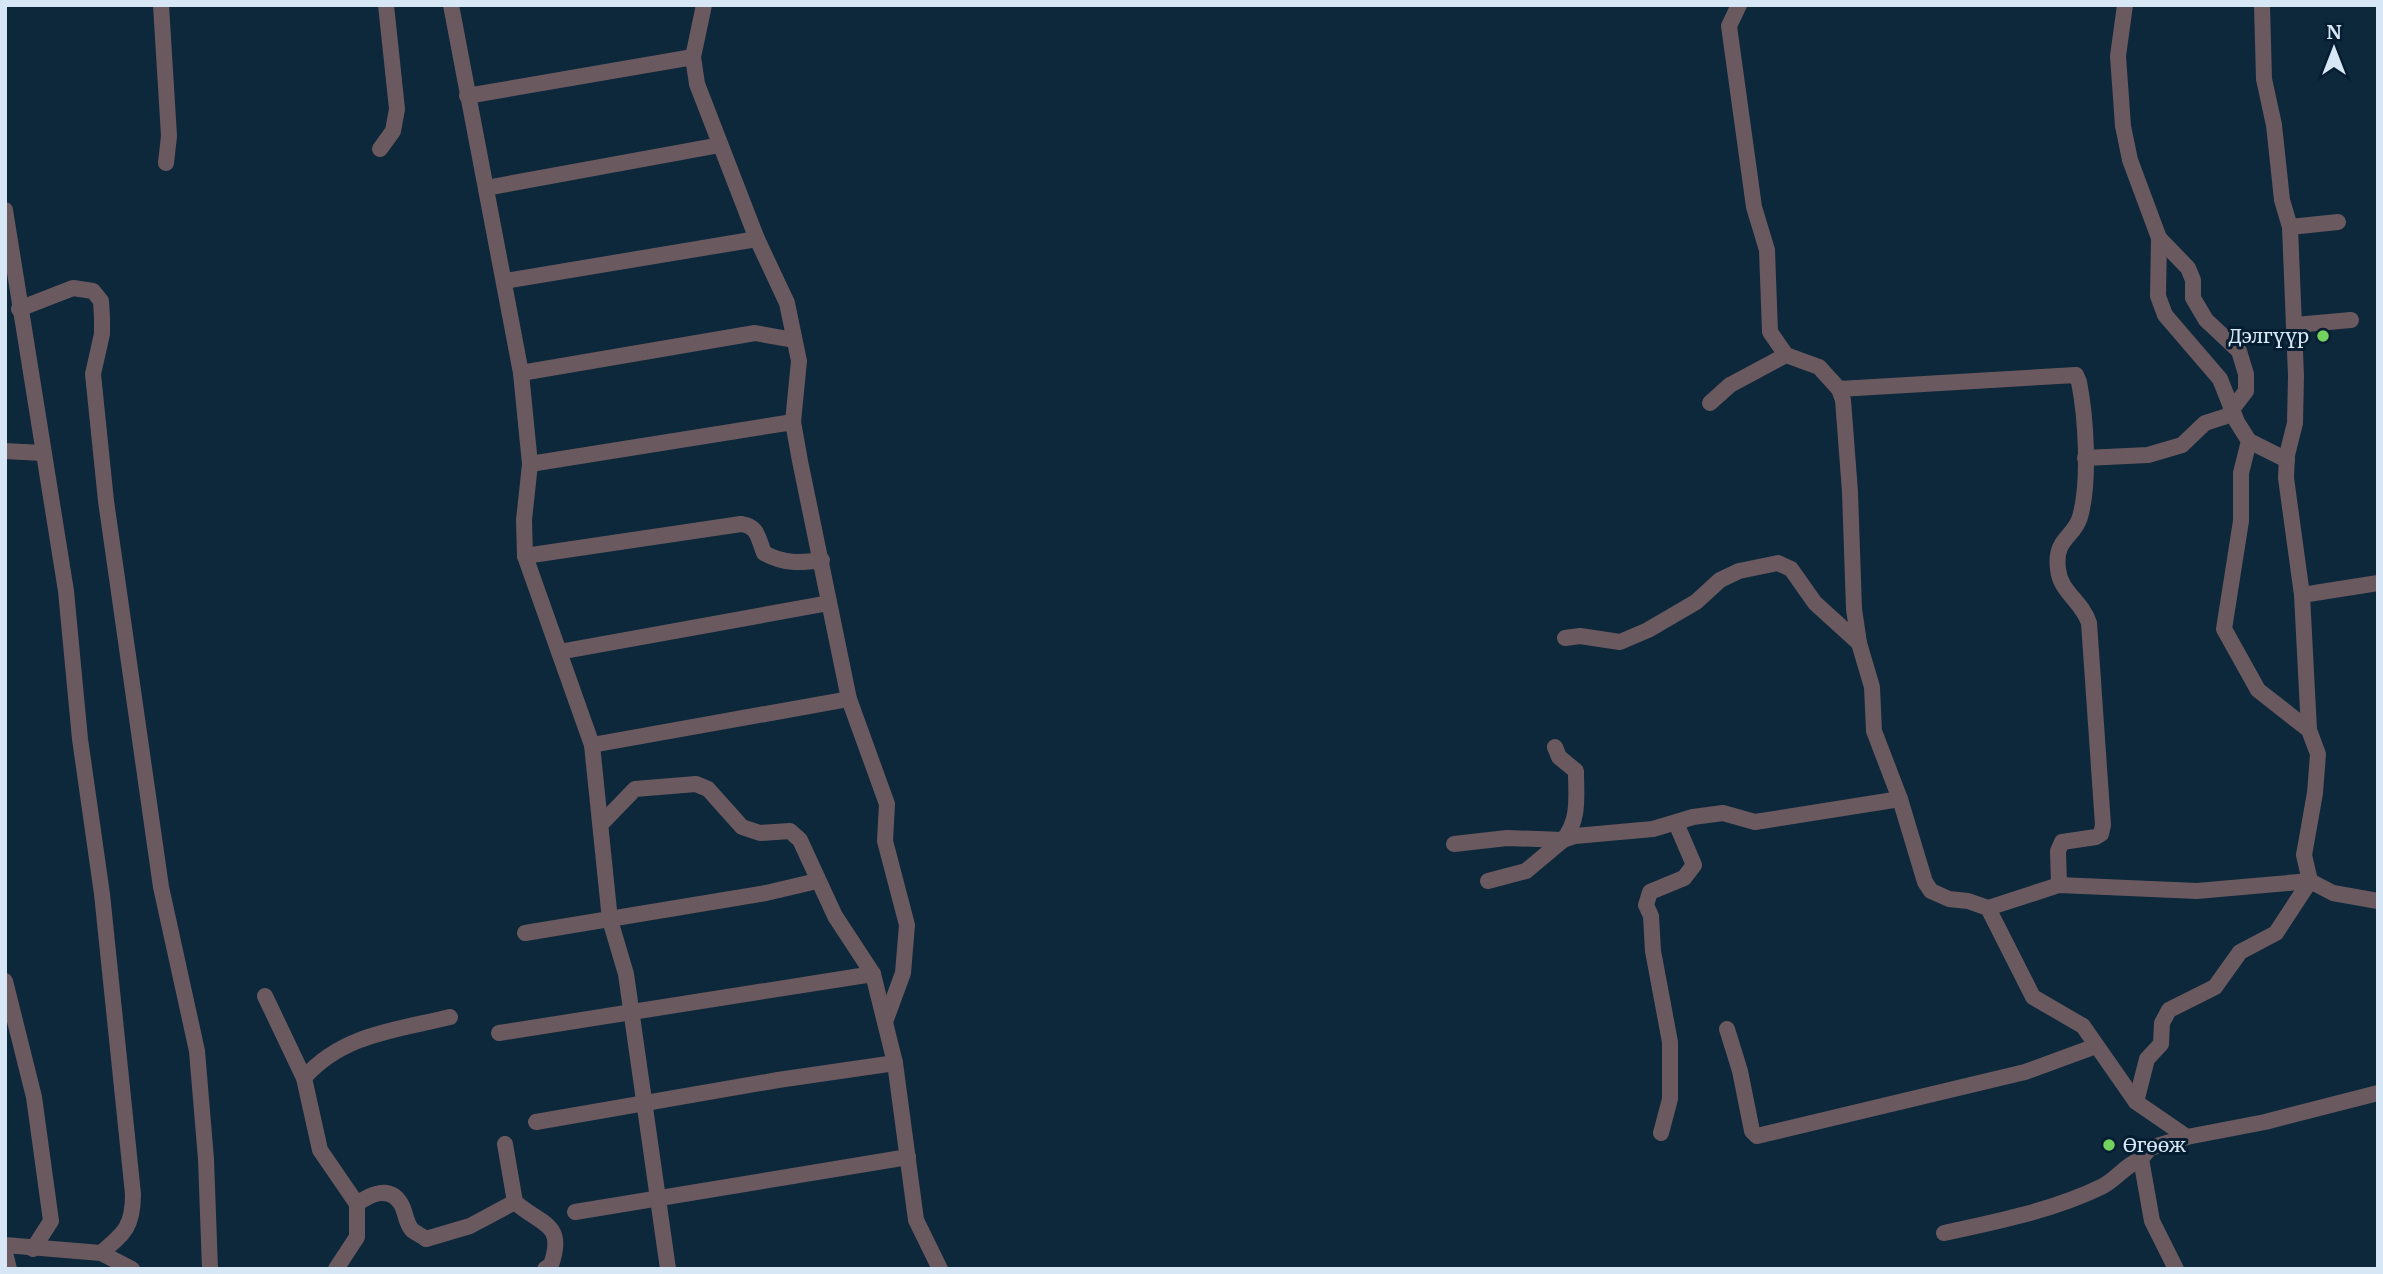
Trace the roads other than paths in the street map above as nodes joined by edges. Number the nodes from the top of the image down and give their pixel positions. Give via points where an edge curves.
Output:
1 (161, 5) edge
2 (386, 5) edge
3 (1739, 5) edge
4 (2125, 5) edge
5 (2262, 5) edge
6 (453, 6) edge
7 (702, 6) edge
8 (693, 57) junction
9 (467, 96) junction
10 (720, 145) junction
11 (380, 149) dead end
12 (166, 163) dead end
13 (486, 188) junction
14 (5, 210) edge
15 (2338, 222) dead end
16 (2290, 228) junction
17 (2159, 238) junction
18 (757, 239) junction
19 (505, 281) junction
20 (19, 309) junction
21 (2351, 320) dead end
22 (2295, 325) junction
23 (794, 340) junction
24 (1786, 355) junction
25 (521, 373) junction
26 (1839, 389) junction
27 (1710, 403) dead end
28 (2232, 408) junction
29 (793, 422) junction
30 (2249, 441) junction
31 (5, 451) edge
32 (42, 453) junction
33 (2085, 458) junction
34 (2287, 460) junction
35 (530, 464) junction
36 (525, 556) junction
37 (822, 560) junction
38 (2378, 583) edge
39 (2302, 595) junction
40 (829, 603) junction
41 (1565, 638) dead end
42 (1859, 643) junction
43 (559, 652) junction
44 (849, 699) junction
45 (2309, 730) junction
46 (592, 745) junction
47 (1555, 747) dead end
48 (1900, 799) junction
49 (602, 823) junction
50 (1676, 823) junction
51 (1563, 840) junction
52 (1454, 844) dead end
53 (817, 881) junction
54 (1488, 881) dead end
55 (2310, 881) junction
56 (2059, 885) junction
57 (2378, 901) edge
58 (1988, 908) junction
59 (610, 920) junction
60 (526, 933) dead end
61 (873, 974) junction
62 (5, 981) edge
63 (265, 996) dead end
64 (631, 1012) junction
65 (450, 1017) dead end
66 (885, 1022) junction
67 (1727, 1029) dead end
68 (499, 1033) dead end
69 (2096, 1046) junction
70 (895, 1063) junction
71 (304, 1078) junction
72 (2377, 1099) edge
73 (2137, 1102) junction
74 (645, 1103) junction
75 (536, 1122) dead end
76 (1661, 1133) dead end
77 (2187, 1137) junction
78 (505, 1144) dead end
79 (908, 1157) junction
80 (2141, 1159) junction
81 (660, 1196) junction
82 (515, 1202) junction
83 (357, 1204) junction
84 (575, 1212) dead end
85 (1944, 1233) dead end
86 (5, 1245) edge
87 (33, 1249) junction
88 (5, 1253) edge
89 (101, 1253) junction
90 (2175, 1268) edge
91 (9, 1269) edge
92 (132, 1269) edge
93 (210, 1269) edge
94 (336, 1269) edge
95 (545, 1269) edge
96 (668, 1269) edge
97 (940, 1269) edge

1 - 12 street via 170,136
2 - 11 street via 397,109 393,131
3 - 24 street via 1729,26 1754,207 1768,250 1770,332
4 - 17 street via 2118,56 2123,126 2130,160
5 - 16 street via 2264,79
6 - 9 street
7 - 8 street
8 - 9 street
8 - 10 street via 697,83
9 - 13 street
10 - 13 street
10 - 18 street
13 - 19 street
14 - 20 street
15 - 16 street
16 - 22 street
17 - 28 street via 2158,296 2165,315 2210,364
17 - 28 street via 2188,268 2193,298 2206,320 2239,351 2246,391
18 - 19 street
18 - 23 street via 787,303
19 - 25 street
20 - 32 street
20 - 93 street via 73,288 93,290 101,301 102,334 93,374 106,501 161,887 197,1051
21 - 22 street
22 - 34 street via 2295,423
23 - 25 street via 755,333
23 - 29 street via 799,361
24 - 26 street via 1819,367
24 - 27 street via 1730,385
25 - 35 street
26 - 33 street via 2076,375
26 - 42 street
28 - 30 street
28 - 33 street via 2227,416 2205,423 2182,444 2148,455
29 - 35 street
29 - 37 street
30 - 34 street
30 - 45 street via 2241,473 2241,521 2224,629 2258,690
31 - 32 street
32 - 89 street via 65,591 133,1194 133,1219 121,1237
33 - 56 street via 2080,517 2064,537 2057,566 2060,584 2085,609 2089,623 2103,825 2096,837 2062,842
34 - 39 street
35 - 36 street
36 - 37 street via 741,524 757,531 764,552 775,559
36 - 43 street
37 - 40 street
38 - 39 street
39 - 45 street
40 - 43 street
40 - 44 street
41 - 42 street via 1620,642 1696,602 1720,580 1778,563 1791,569 1815,603
42 - 48 street via 1872,687 1874,731
43 - 46 street
44 - 46 street
44 - 66 street via 887,804 885,841 907,925 903,973
45 - 55 street via 2318,754 2304,855
46 - 49 street
47 - 51 street via 1559,757 1576,771 1576,814 1572,830
48 - 50 street via 1755,822 1723,813
48 - 58 street via 1931,891
49 - 53 street via 635,789 696,784 708,789 742,827 760,833 790,831 800,840
49 - 59 street
50 - 51 street
50 - 76 street via 1694,865 1684,878 1650,892 1646,905 1670,1042 1670,1099
51 - 52 street via 1507,838
51 - 54 street via 1526,871
53 - 59 street
53 - 61 street
55 - 56 street via 2197,891
55 - 57 street via 2333,893
55 - 73 street via 2276,933 2240,951 2215,988 2169,1010 2162,1023 2161,1044 2147,1059
56 - 58 street
58 - 69 street via 2033,997 2082,1026
59 - 60 street
59 - 64 street via 626,974
61 - 64 street
61 - 66 street
62 - 87 street via 34,1097 51,1221
63 - 71 street
64 - 68 street
64 - 74 street
65 - 71 street via 355,1040
66 - 70 street
67 - 69 street via 1757,1136 2025,1072
69 - 73 street
70 - 74 street
70 - 79 street
71 - 83 street via 320,1150
72 - 77 street
73 - 77 street
74 - 75 street
74 - 81 street
77 - 80 street via 2150,1148
78 - 82 street
79 - 81 street
79 - 97 street via 916,1220
80 - 85 street via 2090,1191
80 - 90 street via 2152,1221
81 - 84 street
81 - 96 street
82 - 83 street via 470,1226 426,1239 413,1230 400,1202 390,1194 380,1192
82 - 95 street via 554,1232 557,1249
83 - 94 street via 357,1237
86 - 87 street
87 - 89 street
88 - 91 street
89 - 92 street

